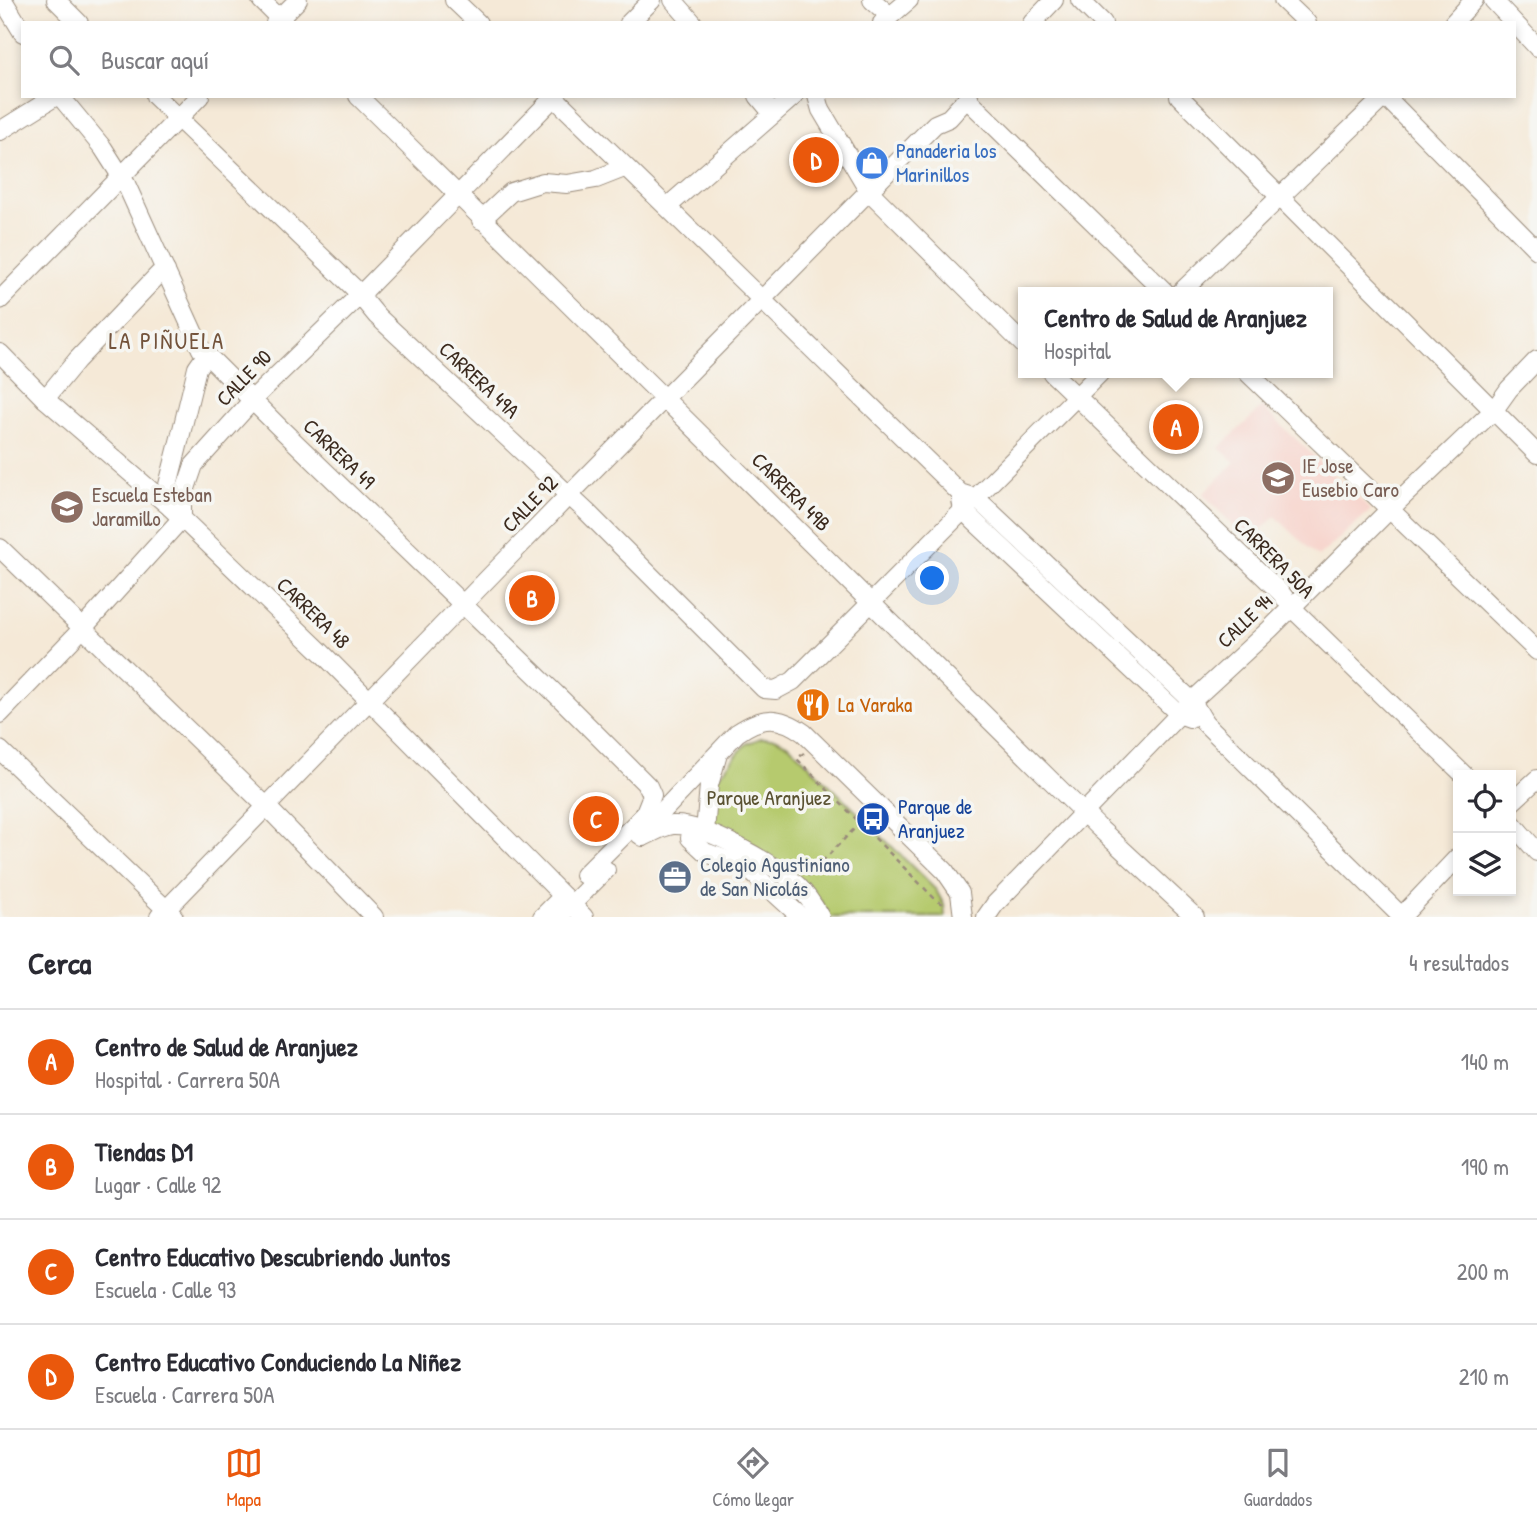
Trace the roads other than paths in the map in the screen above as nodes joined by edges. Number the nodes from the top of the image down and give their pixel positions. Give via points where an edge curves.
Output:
1 (3, 0) edge
2 (55, 0) edge
3 (261, 0) edge
4 (298, 0) edge
5 (454, 0) edge
6 (652, 0) edge
7 (673, 0) edge
8 (873, 0) edge
9 (909, 0) edge
10 (1054, 0) edge
11 (1080, 0) edge
12 (1283, 0) edge
13 (1474, 0) edge
14 (1493, 0) edge
15 (886, 20) edge
16 (77, 21) edge
17 (280, 21) edge
18 (476, 21) edge
19 (631, 21) edge
20 (691, 21) edge
21 (1034, 21) edge
22 (1101, 21) edge
23 (1305, 21) edge
24 (1455, 21) edge
25 (1513, 21) edge
26 (1516, 25) edge
27 (21, 30) edge
28 (1537, 47) edge
29 (55, 98) edge
30 (60, 98) edge
31 (157, 98) edge
32 (198, 98) edge
33 (360, 98) edge
34 (553, 98) edge
35 (555, 98) edge
36 (760, 98) edge
37 (792, 98) edge
38 (818, 98) edge
39 (962, 98) edge
40 (965, 98) edge
41 (1181, 98) edge
42 (1383, 98) edge
43 (1387, 98) edge
44 (773, 114) junction
45 (179, 118) junction
46 (0, 131) edge
47 (624, 168) junction
48 (121, 177) junction
49 (869, 191) junction
50 (458, 195) junction
51 (1280, 198) junction
52 (667, 207) junction
53 (481, 220) junction
54 (1537, 250) edge
55 (166, 271) junction
56 (1161, 287) edge
57 (1186, 287) edge
58 (360, 295) junction
59 (0, 300) edge
60 (762, 300) junction
61 (1018, 339) edge
62 (0, 352) edge
63 (206, 355) junction
64 (1537, 360) edge
65 (1057, 378) edge
66 (1095, 378) edge
67 (1253, 378) edge
68 (1076, 397) junction
69 (45, 399) junction
70 (664, 399) junction
71 (253, 401) junction
72 (1494, 410) junction
73 (1537, 454) edge
74 (569, 495) junction
75 (966, 500) junction
76 (1389, 510) junction
77 (176, 512) junction
78 (0, 548) edge
79 (870, 603) junction
80 (463, 606) junction
81 (1292, 608) junction
82 (83, 628) junction
83 (1537, 651) edge
84 (371, 701) junction
85 (1186, 707) junction
86 (0, 714) edge
87 (0, 750) edge
88 (719, 751) junction
89 (1459, 770) edge
90 (1537, 779) edge
91 (1516, 798) edge
92 (266, 806) junction
93 (1084, 813) junction
94 (1516, 828) edge
95 (698, 835) junction
96 (634, 842) junction
97 (1537, 852) edge
98 (1453, 862) edge
99 (584, 875) dead end
100 (575, 909) edge
101 (955, 912) edge
102 (166, 915) edge
103 (374, 917) edge
104 (542, 917) edge
105 (559, 917) edge
106 (801, 917) edge
107 (820, 917) edge
108 (986, 917) edge
109 (1195, 917) edge
110 (1402, 917) edge

1 - 27 street
2 - 16 street
3 - 17 street
4 - 17 street
5 - 18 street
6 - 19 street
7 - 20 street
8 - 15 street
9 - 15 street
10 - 21 street
11 - 22 street
12 - 23 street
13 - 24 street
14 - 25 street
26 - 28 street
29 - 46 street
30 - 48 street, CARRERA 49 via 103,148
31 - 45 street, CARRERA 49A
32 - 45 street
33 - 50 street, CARRERA 49B
34 - 50 street, CALLE 90
35 - 47 street
36 - 44 street
37 - 44 street
38 - 49 street
39 - 49 street, CALLE 92 via 940,110 935,124
40 - 56 street
41 - 51 street
42 - 51 street
43 - 54 street
44 - 52 street
45 - 48 street
45 - 58 street, CARRERA 49A
47 - 52 street
47 - 53 street via 596,179 543,182 510,192
48 - 55 street, CARRERA 49
48 - 59 street
49 - 60 street, CALLE 92
49 - 61 street
50 - 53 street, CARRERA 49B
50 - 58 street, CALLE 90
51 - 57 street
51 - 72 street
52 - 60 street
53 - 70 street, CARRERA 49B
55 - 63 street, CARRERA 49
55 - 69 street via 77,360
58 - 71 street, CALLE 90
58 - 74 street, CARRERA 49A
60 - 70 street, CALLE 92
60 - 75 street
62 - 69 street, CARRERA 48
63 - 71 street, CARRERA 49
63 - 77 street via 197,368 168,485
64 - 72 street, CALLE 94
65 - 68 street, CARRERA 50A
66 - 68 street
67 - 76 street
68 - 75 street
68 - 81 street, CARRERA 50A
69 - 77 street, CARRERA 48
70 - 74 street, CALLE 92
70 - 79 street, CARRERA 49B
71 - 77 street, CALLE 90 via 194,465
71 - 80 street, CARRERA 49
72 - 73 street
72 - 76 street, CALLE 94
74 - 79 street, CARRERA 49A via 764,689 776,690 793,681
74 - 80 street, CALLE 92
75 - 79 street
75 - 85 street
76 - 81 street, CALLE 94
76 - 83 street
77 - 82 street
77 - 84 street, CARRERA 48
78 - 82 street
79 - 93 street, CARRERA 49B
80 - 84 street, CALLE 92
80 - 99 street, CARRERA 49 via 649,786 652,795 644,815
81 - 85 street, CALLE 94
81 - 89 street, CARRERA 50A
82 - 86 street
82 - 92 street
84 - 92 street, CALLE 92
84 - 100 street, CARRERA 48
85 - 93 street, CALLE 94
85 - 110 street
87 - 102 street
88 - 95 street
88 - 96 street
88 - 101 street via 737,733 764,719 792,725 804,733 945,871 960,893
90 - 91 street
92 - 102 street, CALLE 92
92 - 103 street
93 - 108 street, CALLE 94
93 - 109 street, CARRERA 49B
94 - 97 street
95 - 96 street via 672,825
95 - 106 street via 705,852 746,866
95 - 107 street via 743,850 798,886
96 - 100 street
98 - 110 street
100 - 104 street
100 - 105 street

